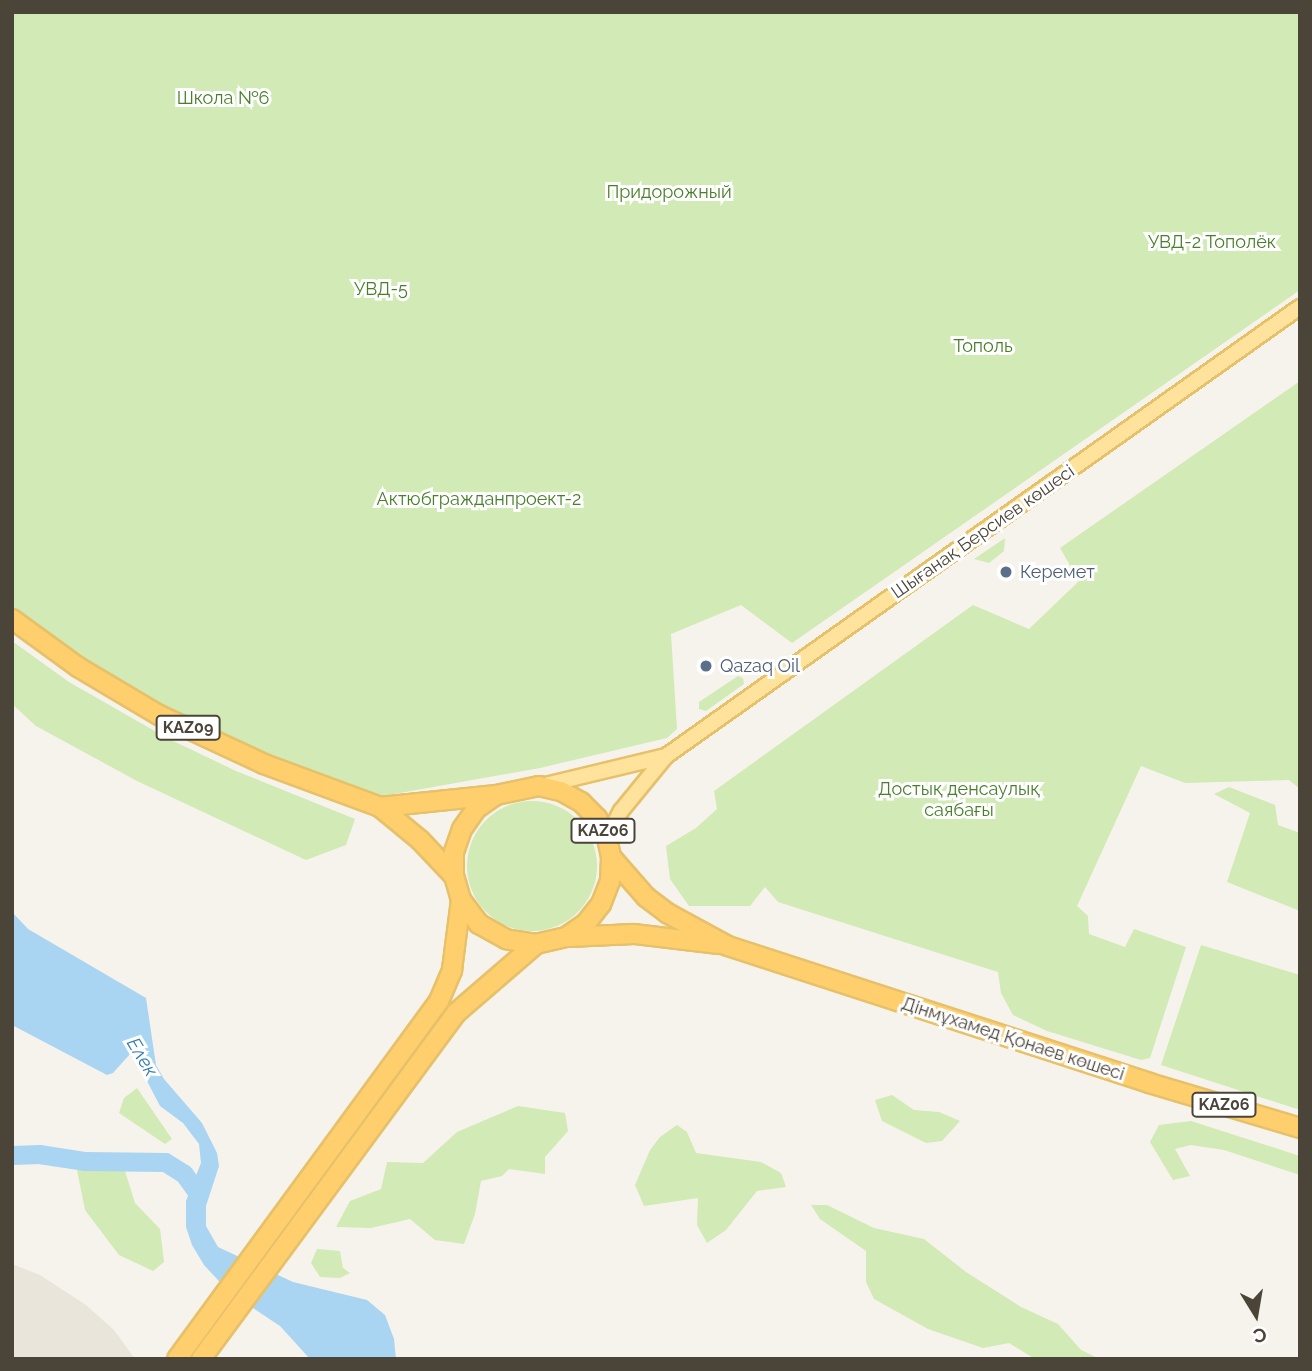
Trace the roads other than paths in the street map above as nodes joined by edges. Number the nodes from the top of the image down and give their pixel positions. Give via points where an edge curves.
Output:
1 (1300, 307) edge
2 (12, 619) edge
3 (666, 756) junction
4 (539, 786) junction
5 (496, 795) junction
6 (380, 807) junction
7 (607, 838) junction
8 (611, 857) junction
9 (454, 876) junction
10 (461, 900) junction
11 (566, 937) junction
12 (536, 944) junction
13 (728, 946) junction
14 (1300, 1128) edge
15 (177, 1359) edge
16 (201, 1359) edge

1 - 3 main road, Шығанақ Берсиев көшесі
2 - 6 highway, KAZ09 via 78,667 159,715 264,764
3 - 4 main road
3 - 7 main road via 621,811
4 - 5 highway, KАZ06
4 - 7 highway, KАZ06 via 581,802 597,818
5 - 6 highway, KAZ09
5 - 9 highway, KАZ06 via 476,809 462,829 454,852
6 - 9 highway, KAZ09
7 - 8 highway, KАZ06
8 - 11 highway, KАZ06 via 610,881 601,904 586,923
8 - 13 highway, KАZ06 via 656,905
9 - 10 highway, KАZ06
10 - 12 highway, KАZ06 via 480,924 506,940
10 - 15 highway, KАZ06 via 452,970 439,1000
11 - 12 highway, KАZ06
11 - 13 highway, KАZ06 via 634,934
12 - 16 highway, KАZ06 via 456,1013
13 - 14 highway, Дінмұхамед Қонаев көшесі / KАZ06

